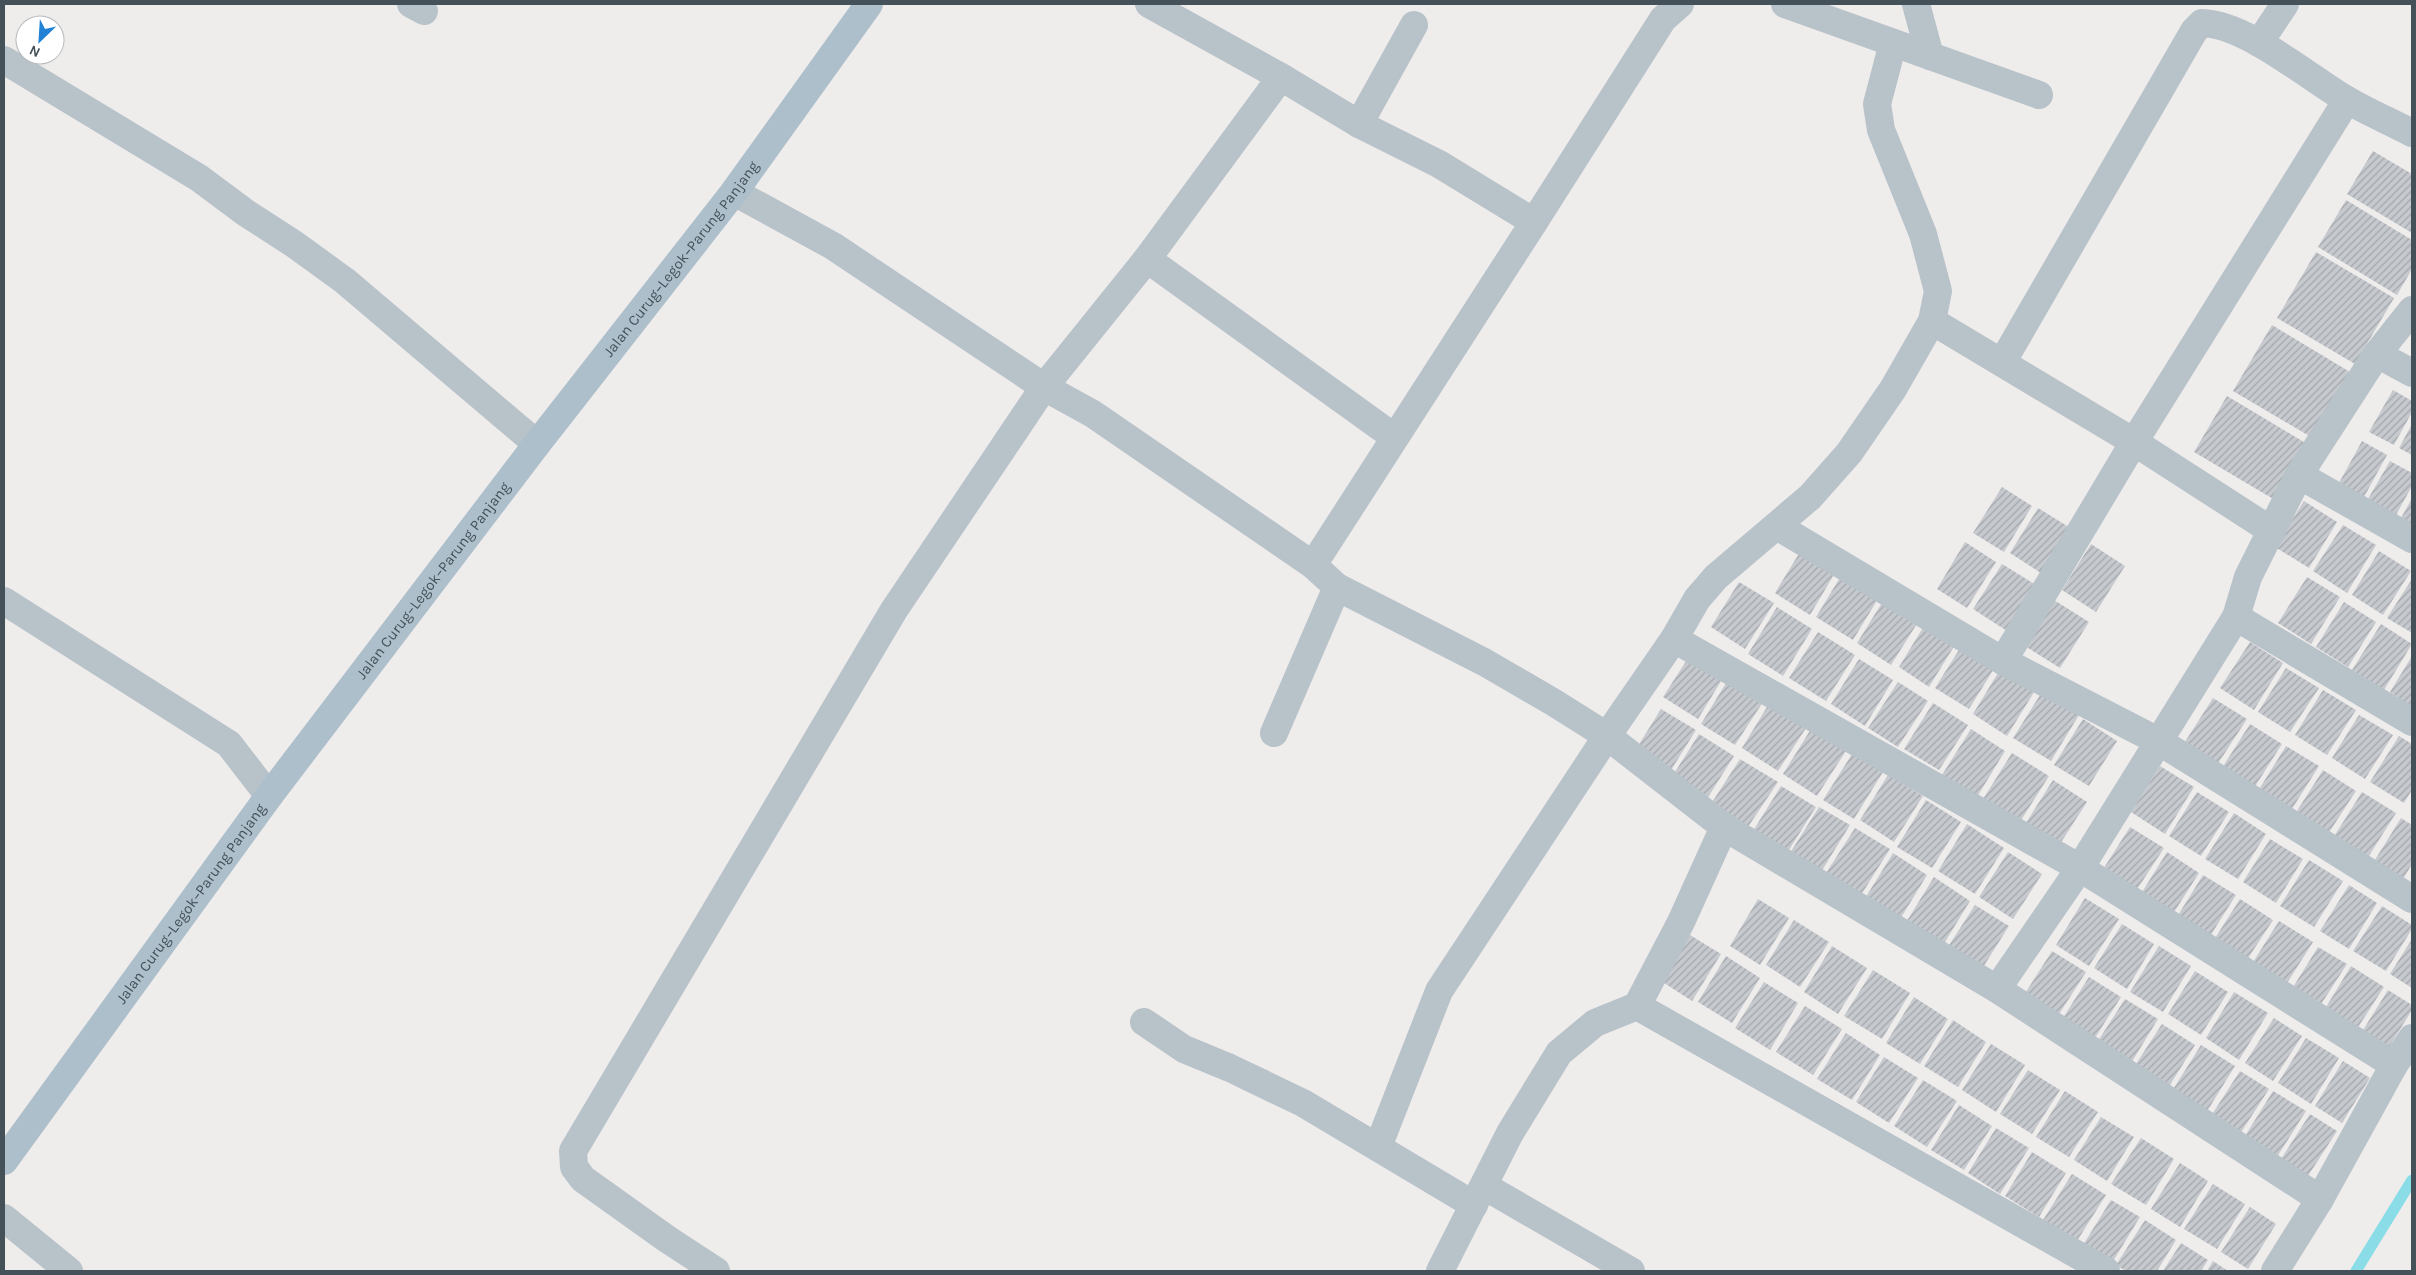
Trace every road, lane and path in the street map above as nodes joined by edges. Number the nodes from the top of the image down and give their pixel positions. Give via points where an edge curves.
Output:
1 (869, 4) edge
2 (1149, 4) edge
3 (1680, 4) edge
4 (1785, 4) edge
5 (1916, 4) edge
6 (2285, 4) edge
7 (1414, 25) dead end
8 (1893, 42) junction
9 (2259, 43) junction
10 (1930, 56) junction
11 (4, 60) edge
12 (1281, 77) junction
13 (2038, 95) dead end
14 (2347, 100) junction
15 (1359, 124) junction
16 (2412, 133) edge
17 (734, 192) junction
18 (1534, 222) junction
19 (1147, 259) junction
20 (2412, 310) edge
21 (1932, 321) junction
22 (2378, 354) junction
23 (2003, 361) junction
24 (2412, 373) edge
25 (1044, 387) junction
26 (1394, 437) junction
27 (2134, 442) junction
28 (537, 444) junction
29 (2299, 475) junction
30 (1777, 526) junction
31 (2272, 531) junction
32 (2412, 540) edge
33 (1313, 565) junction
34 (1337, 587) junction
35 (4, 600) edge
36 (2236, 617) junction
37 (1674, 638) junction
38 (2003, 661) junction
39 (2412, 722) edge
40 (1274, 733) dead end
41 (1607, 736) junction
42 (2160, 742) junction
43 (269, 796) junction
44 (1724, 827) junction
45 (2080, 868) junction
46 (2412, 899) edge
47 (1997, 989) junction
48 (1637, 1006) junction
49 (1144, 1022) dead end
50 (2412, 1038) edge
51 (2394, 1065) junction
52 (1378, 1148) junction
53 (4, 1161) edge
54 (1479, 1195) junction
55 (2320, 1199) junction
56 (4, 1218) edge
57 (68, 1271) edge
58 (716, 1271) edge
59 (1440, 1271) edge
60 (1631, 1271) edge
61 (2106, 1271) edge
62 (2275, 1271) edge

1 - 17 main road, Jalan Curug–Legok–Parung Panjang
2 - 12 street
3 - 18 street via 1663,19
4 - 8 street
5 - 10 street
6 - 9 street
7 - 15 street
8 - 10 street
8 - 21 street via 1877,104 1881,130 1923,234 1938,291
9 - 14 street
9 - 23 street via 2216,23 2202,23 2194,32
10 - 13 street
11 - 28 street via 199,178 294,244 345,281
12 - 15 street
12 - 19 street
14 - 16 street
14 - 27 street
15 - 18 street via 1439,164
17 - 25 street via 833,246
17 - 28 main road, Jalan Curug–Legok–Parung Panjang
18 - 26 street
19 - 25 street
19 - 26 street
20 - 22 street
21 - 23 street
21 - 30 street via 1893,389 1850,453 1810,497
22 - 24 street
22 - 29 street
23 - 27 street
25 - 33 street via 1093,414
25 - 58 street via 894,610 573,1151 574,1167 583,1178
26 - 33 street
27 - 31 street
27 - 38 street
28 - 43 main road, Jalan Curug–Legok–Parung Panjang
29 - 31 street
29 - 32 street
30 - 37 street via 1716,577 1697,598
30 - 38 street
31 - 36 street via 2248,577
33 - 34 street
34 - 40 street
34 - 41 street via 1484,662
35 - 43 street via 229,744
36 - 39 street
36 - 42 street
37 - 41 street
37 - 45 street
38 - 42 street
41 - 44 street
41 - 52 street via 1439,991
42 - 45 street
42 - 46 street
43 - 53 main road, Jalan Curug–Legok–Parung Panjang
44 - 47 street
44 - 48 street via 1681,922
45 - 47 street
45 - 51 street
47 - 55 street
48 - 54 street via 1595,1023 1560,1053 1510,1133
48 - 61 street
49 - 52 street via 1184,1049 1303,1103
50 - 51 street
51 - 55 street
52 - 54 street
54 - 59 street
54 - 60 street
55 - 62 street
56 - 57 street

